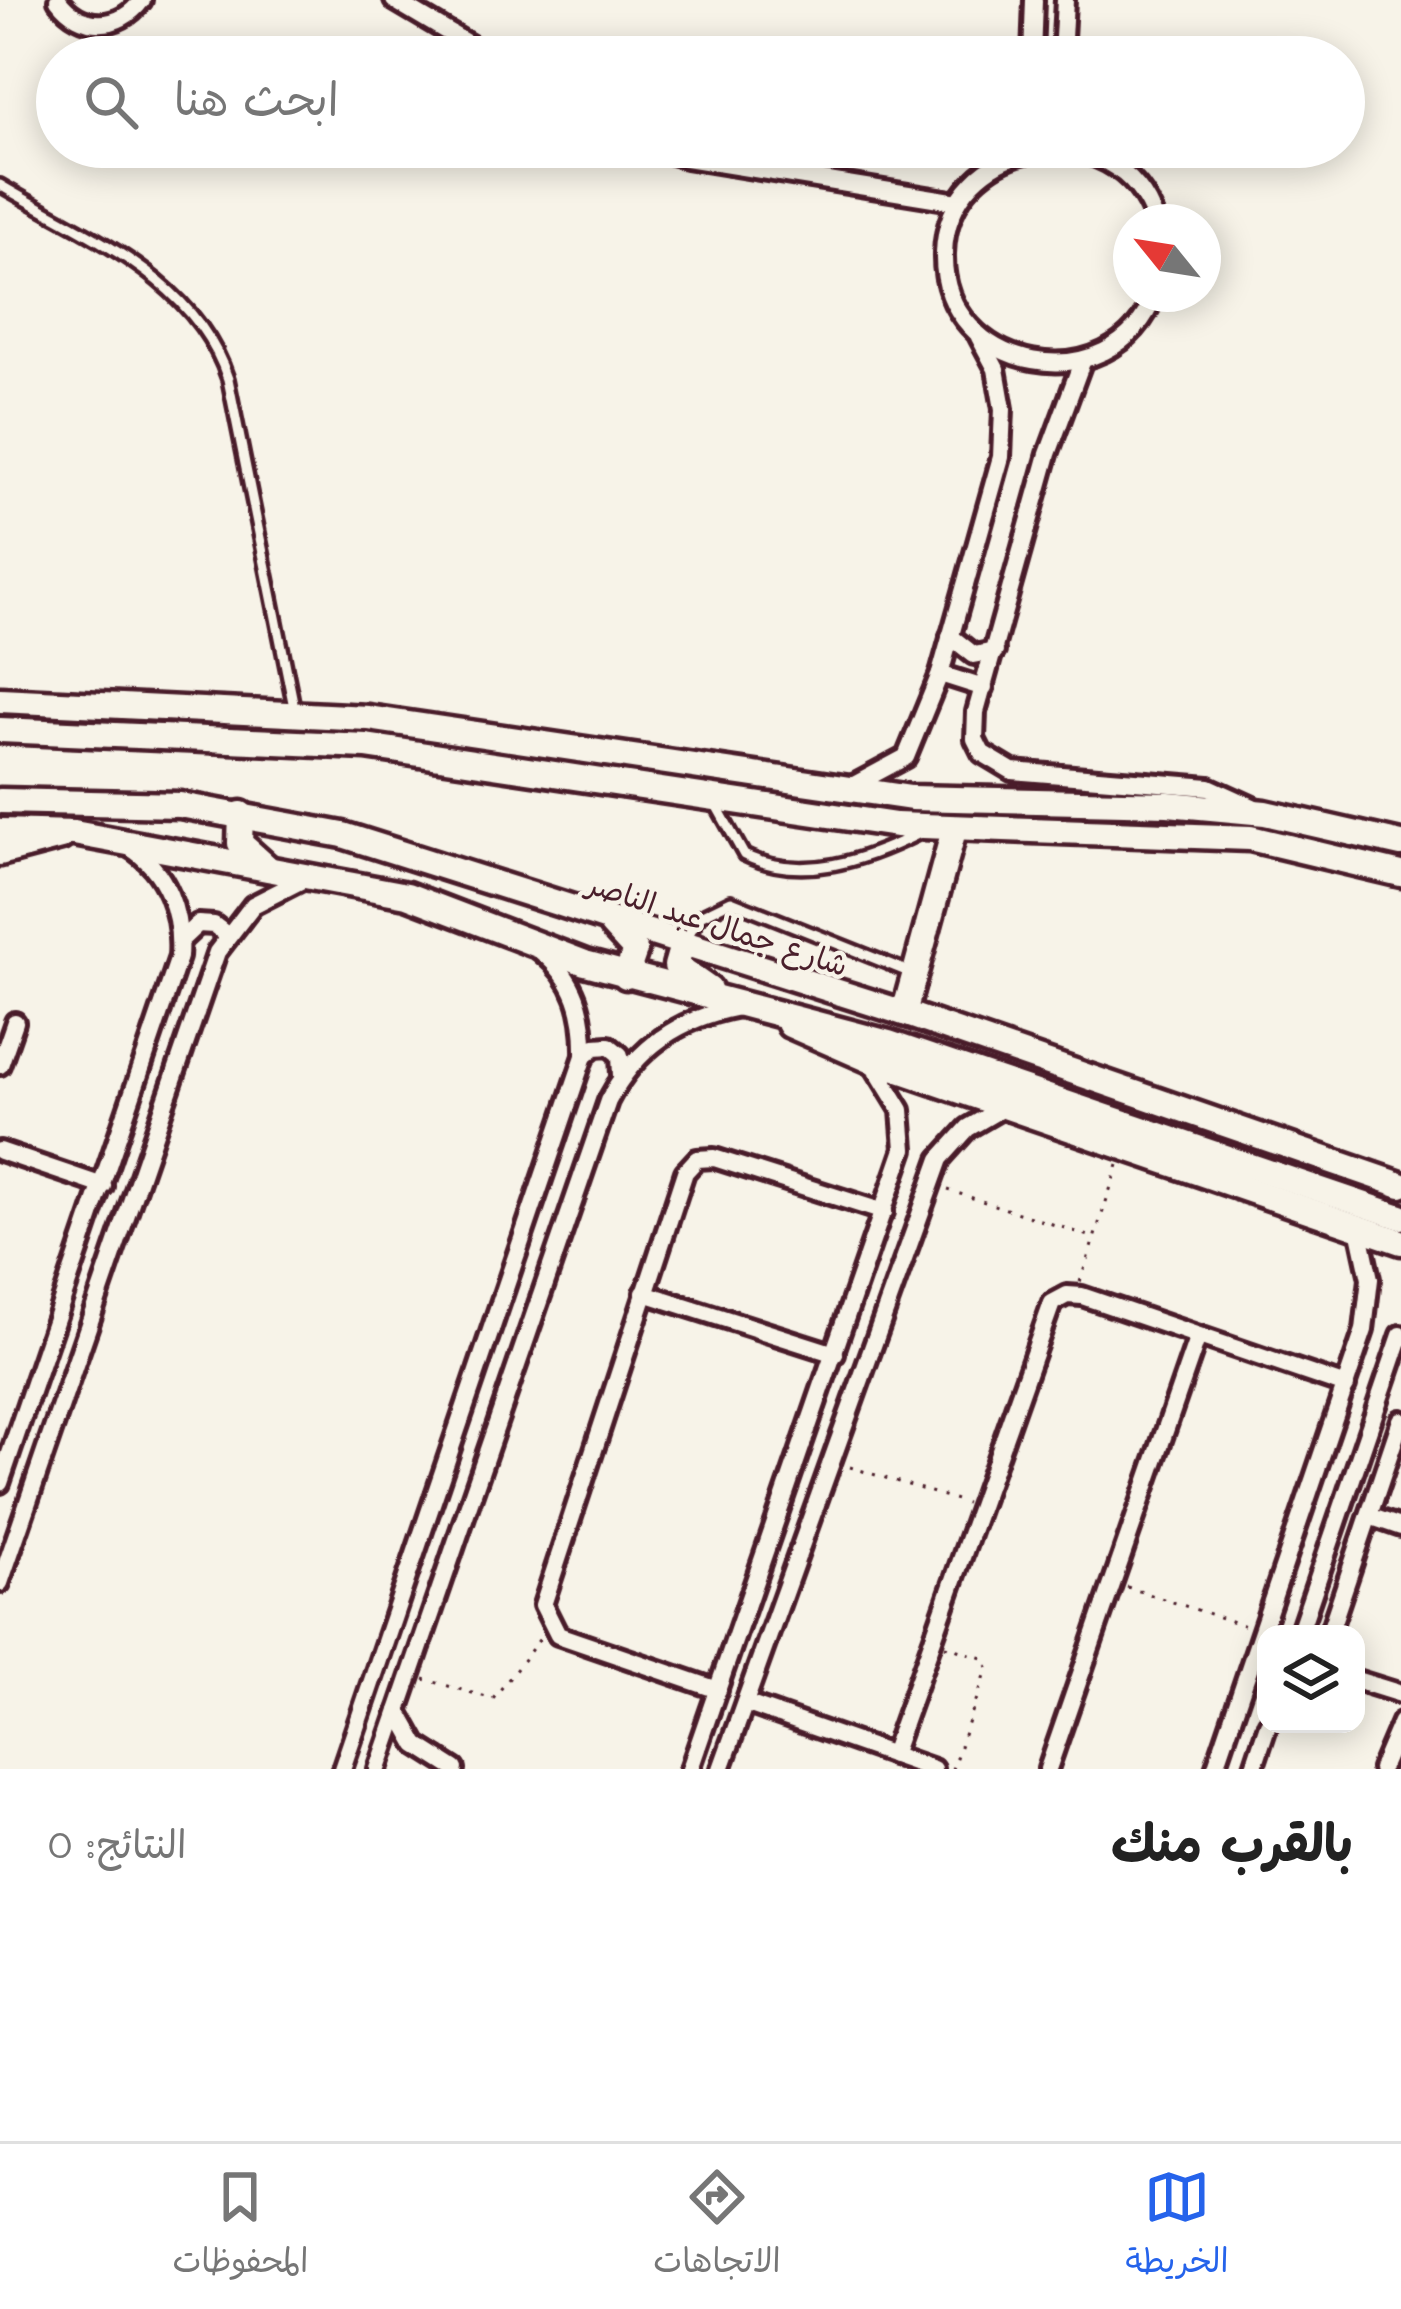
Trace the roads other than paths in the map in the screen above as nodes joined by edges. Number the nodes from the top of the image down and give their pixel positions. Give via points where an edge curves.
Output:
1 (58, 0) edge
2 (142, 0) edge
3 (394, 0) edge
4 (1034, 0) edge
5 (1065, 0) edge
6 (455, 36) edge
7 (1033, 36) edge
8 (1064, 36) edge
9 (748, 168) edge
10 (989, 168) edge
11 (1117, 168) edge
12 (0, 185) edge
13 (958, 202) junction
14 (1146, 204) edge
15 (1145, 312) edge
16 (979, 336) junction
17 (1082, 362) junction
18 (950, 636) junction
19 (995, 651) junction
20 (940, 674) junction
21 (984, 688) junction
22 (0, 700) edge
23 (295, 712) junction
24 (368, 718) junction
25 (0, 730) edge
26 (366, 746) junction
27 (844, 790) junction
28 (713, 799) junction
29 (0, 801) edge
30 (1265, 813) junction
31 (241, 814) junction
32 (943, 829) junction
33 (0, 831) edge
34 (74, 833) junction
35 (111, 840) junction
36 (1401, 844) edge
37 (0, 853) edge
38 (271, 871) junction
39 (315, 874) junction
40 (1401, 874) edge
41 (602, 917) junction
42 (226, 935) junction
43 (181, 940) junction
44 (528, 940) junction
45 (682, 945) junction
46 (914, 974) junction
47 (626, 976) junction
48 (740, 1003) junction
49 (904, 1013) junction
50 (15, 1022) dead end
51 (584, 1056) junction
52 (870, 1060) junction
53 (0, 1066) edge
54 (621, 1076) junction
55 (1004, 1108) junction
56 (0, 1151) edge
57 (1250, 1166) junction
58 (898, 1171) junction
59 (930, 1184) junction
60 (1401, 1185) edge
61 (100, 1193) junction
62 (1277, 1200) junction
63 (127, 1211) junction
64 (884, 1212) junction
65 (1401, 1217) edge
66 (1359, 1228) junction
67 (1401, 1242) edge
68 (644, 1293) junction
69 (1401, 1335) edge
70 (1198, 1336) junction
71 (835, 1354) junction
72 (1356, 1355) junction
73 (1390, 1365) junction
74 (1346, 1386) junction
75 (1401, 1420) edge
76 (0, 1483) edge
77 (1369, 1516) junction
78 (1401, 1527) edge
79 (766, 1553) junction
80 (795, 1562) junction
81 (0, 1583) edge
82 (400, 1601) junction
83 (432, 1612) junction
84 (1264, 1625) edge
85 (1302, 1625) edge
86 (1332, 1625) edge
87 (1257, 1662) edge
88 (1365, 1683) edge
89 (718, 1690) junction
90 (1401, 1694) edge
91 (745, 1703) junction
92 (398, 1711) junction
93 (1401, 1722) edge
94 (1265, 1733) edge
95 (1395, 1754) edge
96 (892, 1755) junction
97 (342, 1769) edge
98 (378, 1769) edge
99 (455, 1769) edge
100 (690, 1769) edge
101 (722, 1769) edge
102 (933, 1769) edge
103 (1048, 1769) edge
104 (1215, 1769) edge
105 (1253, 1769) edge
106 (1381, 1769) edge

1 - 2 street via 96,24 125,17
3 - 6 street
4 - 7 street
5 - 8 street
9 - 13 street
10 - 13 street
11 - 14 street
12 - 23 lane via 172,287 207,328 228,379
13 - 16 street via 944,254 948,284
15 - 17 street via 1112,349
16 - 17 street via 1010,357
16 - 18 street via 996,370 1001,457
17 - 19 street via 1048,454
18 - 19 street via 964,652
18 - 20 street
19 - 21 street
20 - 21 street
20 - 27 street via 906,757
21 - 30 street via 975,739 982,753 1012,771 1208,787
22 - 23 main road
23 - 24 main road
24 - 26 main road
24 - 27 main road
25 - 26 main road
26 - 28 main road
27 - 30 main road
28 - 32 main road
28 - 32 lane via 745,855 794,869 878,854
29 - 31 main road, شارع جمال عبد الناصر via 130,801
30 - 36 main road
31 - 38 main road via 240,843
31 - 41 main road, شارع جمال عبد الناصر via 392,848
32 - 40 main road via 1250,838
32 - 46 main road
33 - 34 main road, شارع جمال عبد الناصر
34 - 35 main road, شارع جمال عبد الناصر
34 - 37 main road
35 - 38 main road, شارع جمال عبد الناصر
35 - 43 street via 153,866
38 - 39 main road, شارع جمال عبد الناصر
39 - 42 street via 254,905
39 - 44 main road, شارع جمال عبد الناصر via 406,895
41 - 45 main road, شارع جمال عبد الناصر
41 - 47 main road via 632,941 635,960
42 - 43 street via 198,924
42 - 63 street
43 - 61 street
44 - 47 main road, شارع جمال عبد الناصر
44 - 51 street via 572,986
45 - 46 lane via 700,916 730,901
45 - 48 main road via 676,967
45 - 49 main road, شارع جمال عبد الناصر
46 - 49 main road
47 - 48 main road, شارع جمال عبد الناصر
48 - 52 main road
48 - 54 street via 661,1037
48 - 57 main road, شارع جمال عبد الناصر via 889,1043
49 - 60 main road, شارع جمال عبد الناصر
50 - 53 street
51 - 54 street via 609,1046 623,1061
51 - 82 street
52 - 55 main road
52 - 58 street via 902,1110
54 - 83 street
55 - 59 street via 952,1142
55 - 62 main road
56 - 61 street
57 - 62 main road
57 - 65 main road, شارع جمال عبد الناصر
58 - 59 street via 920,1164
58 - 64 street
59 - 80 street
61 - 63 street
61 - 76 street
62 - 66 main road
63 - 81 street
64 - 68 street via 697,1159 685,1172
64 - 71 street
66 - 67 main road
66 - 72 street via 1370,1279
68 - 71 street
68 - 89 street via 545,1593 549,1627
69 - 73 street
70 - 74 street
70 - 96 street via 1076,1295 1046,1310
70 - 103 street
71 - 79 street
72 - 73 street via 1377,1347
72 - 74 street
73 - 85 street
74 - 84 street
75 - 77 street
77 - 78 street
77 - 86 street
79 - 80 street
79 - 89 street
80 - 91 street
82 - 83 street
82 - 97 street
83 - 92 street
87 - 104 street
88 - 90 street
89 - 100 street
91 - 96 street
91 - 101 street
92 - 98 street
92 - 99 street via 417,1744
93 - 95 street
94 - 105 street
95 - 106 street
96 - 102 street

